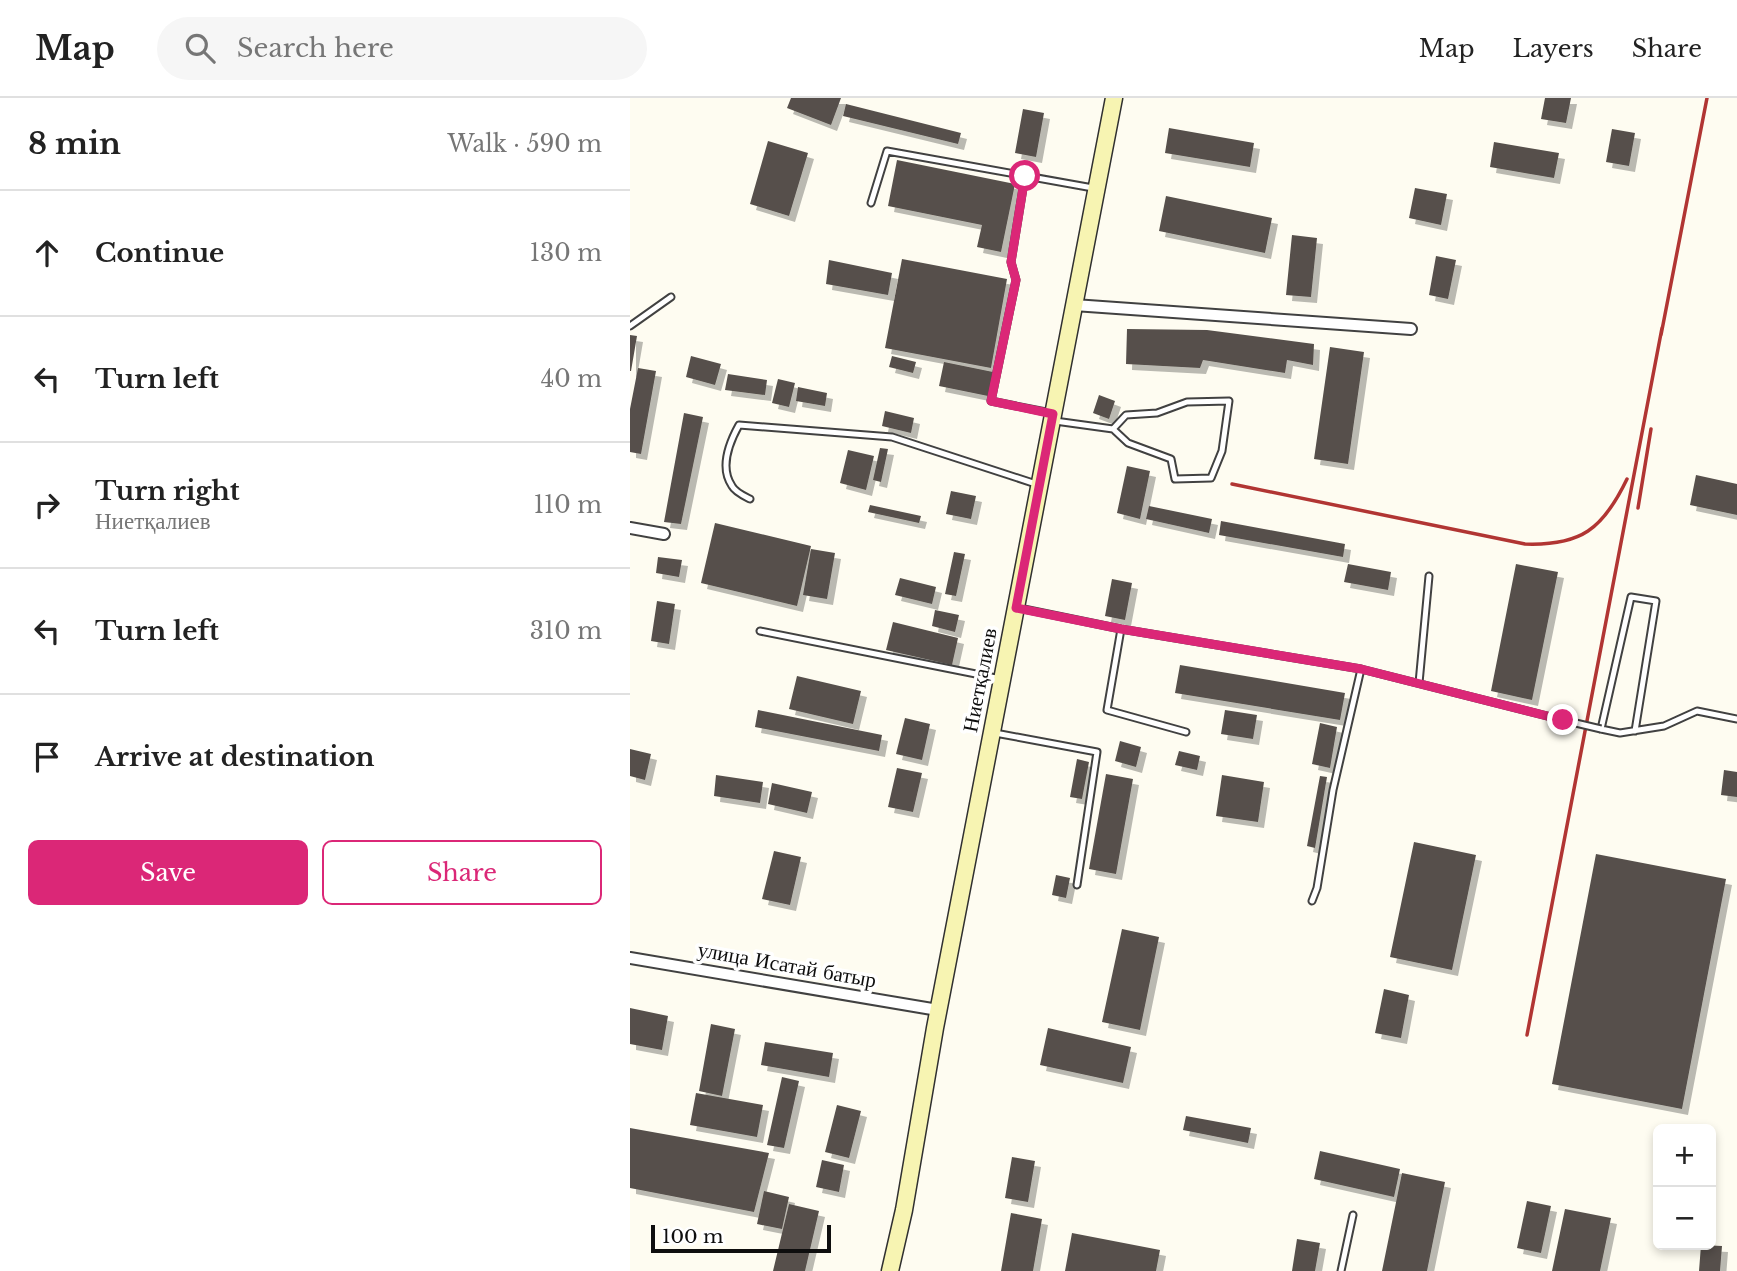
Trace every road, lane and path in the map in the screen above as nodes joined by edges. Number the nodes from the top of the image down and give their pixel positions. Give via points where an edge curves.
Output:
1 (1114, 98) edge
2 (1025, 176) junction
3 (1097, 188) junction
4 (871, 203) dead end
5 (671, 297) dead end
6 (1074, 305) junction
7 (630, 326) edge
8 (1411, 329) dead end
9 (1052, 417) junction
10 (1113, 429) junction
11 (1039, 485) junction
12 (750, 499) dead end
13 (630, 528) edge
14 (664, 534) dead end
15 (1429, 576) dead end
16 (1016, 608) junction
17 (1121, 629) junction
18 (760, 631) dead end
19 (1361, 669) junction
20 (1002, 679) junction
21 (1419, 682) junction
22 (1737, 719) edge
23 (1601, 729) junction
24 (1635, 731) junction
25 (992, 732) junction
26 (1186, 732) dead end
27 (1077, 886) dead end
28 (1312, 901) dead end
29 (630, 958) edge
30 (938, 1010) junction
31 (1353, 1215) dead end
32 (890, 1271) edge
33 (1341, 1271) edge

1 - 3 street, Ниетқалиев
2 - 3 lane
2 - 4 lane via 887,151
2 - 9 lane via 1011,262 1016,280 991,401
3 - 6 street, Ниетқалиев
5 - 7 lane
6 - 8 street
6 - 9 street, Ниетқалиев
9 - 10 lane
9 - 11 street, Ниетқалиев
10 - 10 lane via 1128,443 1171,459 1175,479 1211,478 1222,451 1229,401 1187,402 1157,414 1126,415
11 - 12 lane via 892,437 739,425 728,444 726,472 733,488
11 - 16 street, Ниетқалиев
13 - 14 street
15 - 21 lane
16 - 17 lane
16 - 20 street, Ниетқалиев
17 - 19 lane
17 - 26 lane via 1107,710
18 - 20 lane
19 - 21 lane
19 - 28 lane
20 - 25 street, Ниетқалиев
21 - 23 lane, bridge
22 - 24 lane via 1697,711 1664,726
23 - 24 lane
23 - 24 lane via 1632,597 1656,601
25 - 27 lane via 1097,752
25 - 30 street, Ниетқалиев
29 - 30 street, улица Исатай батыр
30 - 32 street, Ниетқалиев
31 - 33 lane

